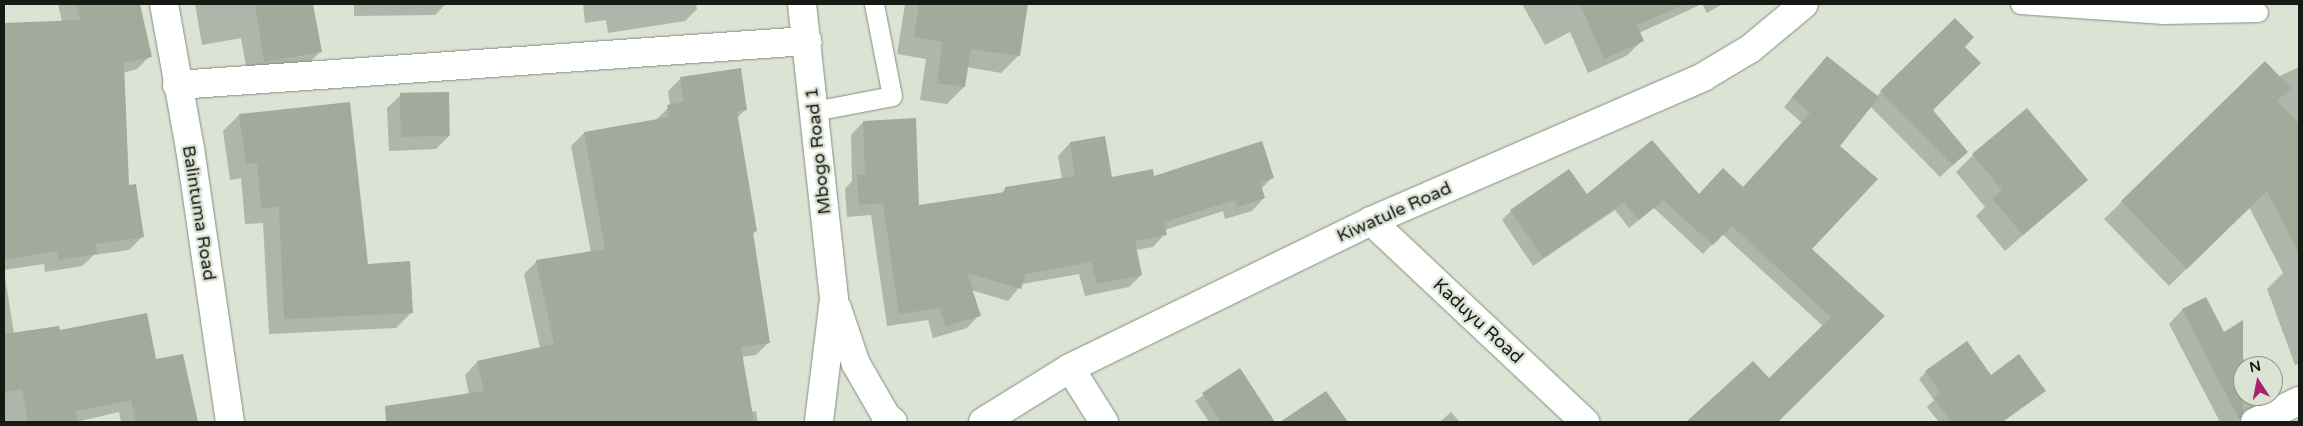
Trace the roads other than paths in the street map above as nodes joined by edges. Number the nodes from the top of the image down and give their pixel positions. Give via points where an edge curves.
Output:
1 (164, 4) edge
2 (802, 4) edge
3 (874, 4) edge
4 (1804, 4) edge
5 (2020, 4) edge
6 (2258, 12) dead end
7 (807, 40) junction
8 (177, 85) junction
9 (814, 111) junction
10 (1371, 221) junction
11 (834, 299) junction
12 (1070, 368) junction
13 (2299, 401) edge
14 (230, 422) edge
15 (818, 422) edge
16 (893, 422) edge
17 (983, 422) edge
18 (1104, 422) edge
19 (1585, 422) edge
20 (2255, 422) edge

1 - 8 main road, Balintuma Road
2 - 7 main road, Mbogo Road 1
3 - 9 lane via 892,96
4 - 10 main road, Kiwatule Road via 1750,50 1703,77
5 - 6 lane via 2164,14
7 - 8 main road
7 - 9 main road, Mbogo Road 1
8 - 14 main road, Balintuma Road via 190,148
9 - 11 main road, Mbogo Road 1
10 - 12 main road, Kiwatule Road
10 - 19 main road, Kaduyu Road
11 - 15 main road, Mbogo Road 1
11 - 16 main road, Mbogo Road 1 via 856,364 886,416
12 - 17 main road, Kiwatule Road
12 - 18 main road
13 - 20 main road

